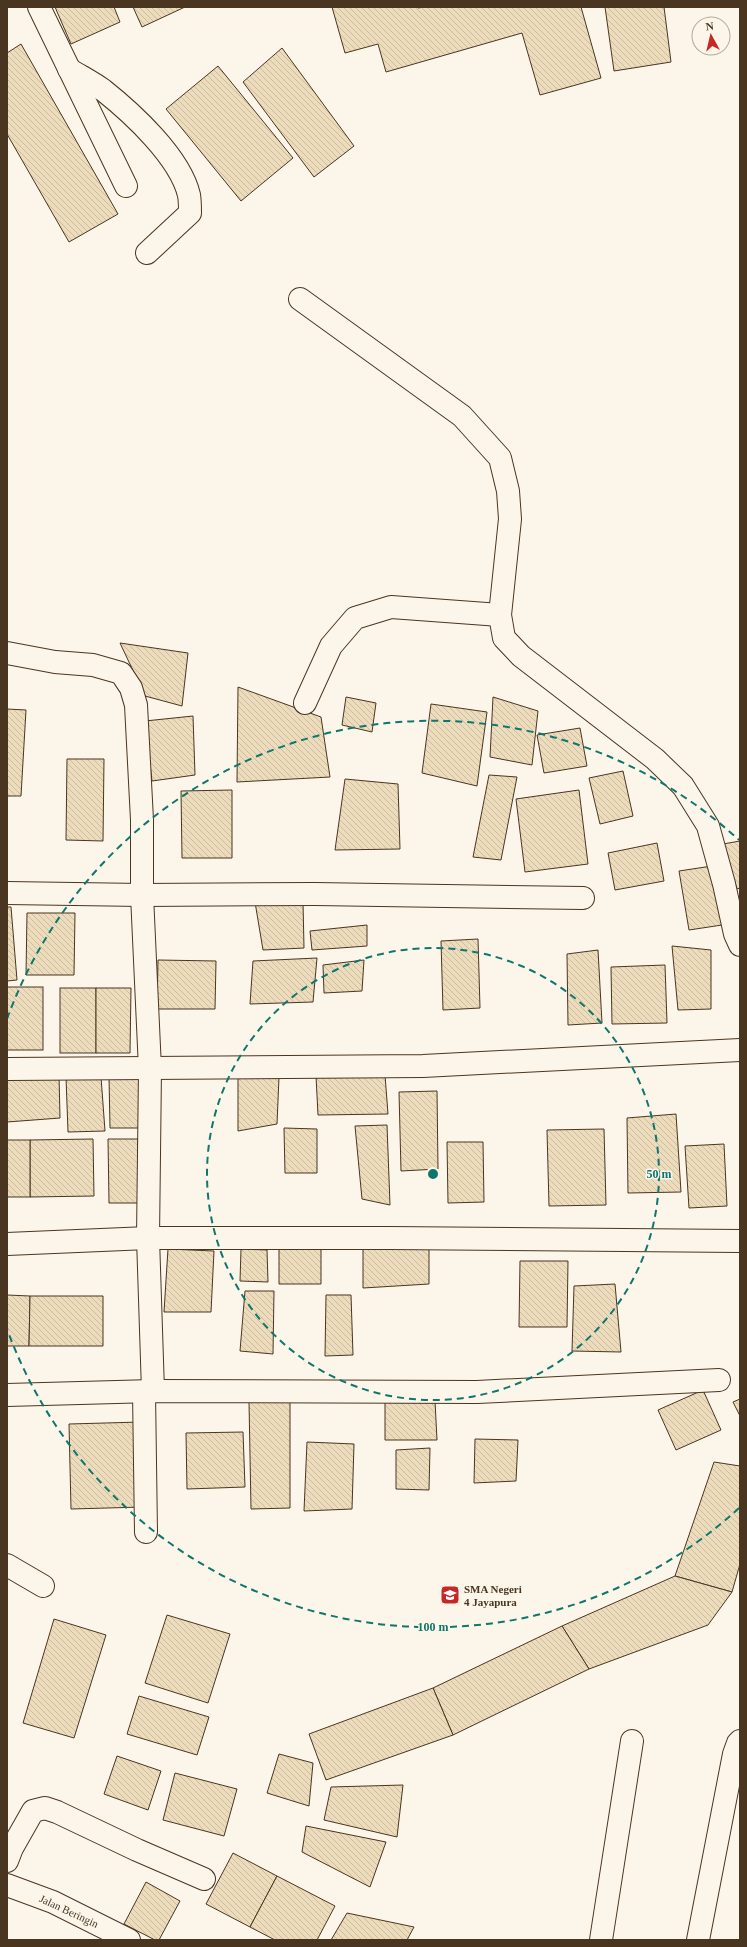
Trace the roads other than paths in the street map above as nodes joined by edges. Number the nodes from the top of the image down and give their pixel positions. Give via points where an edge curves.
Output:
1 (38, 7) edge
2 (69, 69) junction
3 (126, 186) dead end
4 (147, 253) dead end
5 (300, 300) dead end
6 (500, 615) junction
7 (7, 653) edge
8 (305, 704) dead end
9 (7, 893) edge
10 (142, 895) junction
11 (584, 898) dead end
12 (740, 944) edge
13 (740, 1050) edge
14 (150, 1069) junction
15 (7, 1070) edge
16 (148, 1238) junction
17 (740, 1241) edge
18 (7, 1244) edge
19 (719, 1380) dead end
20 (149, 1391) junction
21 (7, 1395) edge
22 (146, 1532) dead end
23 (7, 1565) edge
24 (44, 1586) dead end
25 (632, 1741) dead end
26 (740, 1741) edge
27 (7, 1861) edge
28 (204, 1879) dead end
29 (7, 1885) edge
30 (129, 1940) edge
31 (601, 1940) edge
32 (698, 1940) edge

1 - 2 street
2 - 3 street
2 - 4 street via 102,89 149,132 167,152 189,195 190,213
5 - 6 street via 462,416 500,458 508,490 510,519
6 - 8 street via 391,607 355,618 331,646
6 - 12 street via 504,638 521,656 655,759 683,786 708,826
7 - 10 street via 55,662 93,665 121,673 131,688 136,705 142,820
9 - 10 street
10 - 11 street via 315,894
10 - 14 street
13 - 14 street via 423,1066
14 - 15 street
14 - 16 street
16 - 17 street
16 - 18 street
16 - 20 street
19 - 20 street via 477,1392
20 - 21 street
20 - 22 street
23 - 24 street
25 - 31 street
26 - 32 street via 734,1754
27 - 28 street via 33,1812 45,1808
29 - 30 street, Jalan Beringin via 53,1902

